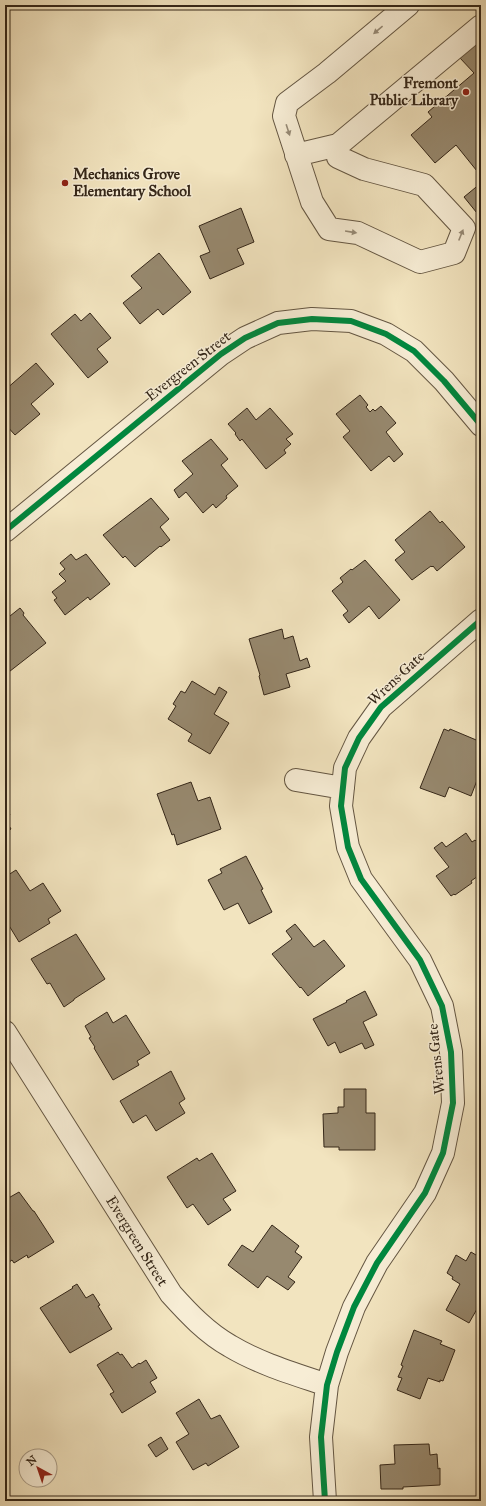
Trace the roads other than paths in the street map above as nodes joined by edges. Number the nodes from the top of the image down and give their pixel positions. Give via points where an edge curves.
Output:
1 (408, 5) edge
2 (481, 26) edge
3 (338, 145) junction
4 (296, 155) junction
5 (481, 425) edge
6 (5, 532) edge
7 (481, 620) edge
8 (296, 780) dead end
9 (343, 788) junction
10 (5, 1032) edge
11 (327, 1385) junction
12 (325, 1501) edge

1 -> 4 street via 287,103 284,116
2 - 3 street
3 - 4 street
4 -> 3 street via 312,202 329,228 358,233 420,262 454,253 464,228 424,185 364,169 338,157
5 - 6 street, Evergreen Street via 444,381 414,351 386,334 351,321 312,319 278,324 245,338 221,354
7 - 9 street, Wrens Gate via 381,707 359,738 345,768
8 - 9 street
9 - 11 street, Wrens Gate via 341,806 348,847 361,879 420,960 442,1006 451,1052 453,1103 443,1153 431,1180 425,1193 377,1263 354,1307
10 - 11 street, Evergreen Street via 171,1294 194,1320 230,1346 263,1363
11 - 12 street, Wrens Gate via 321,1437

